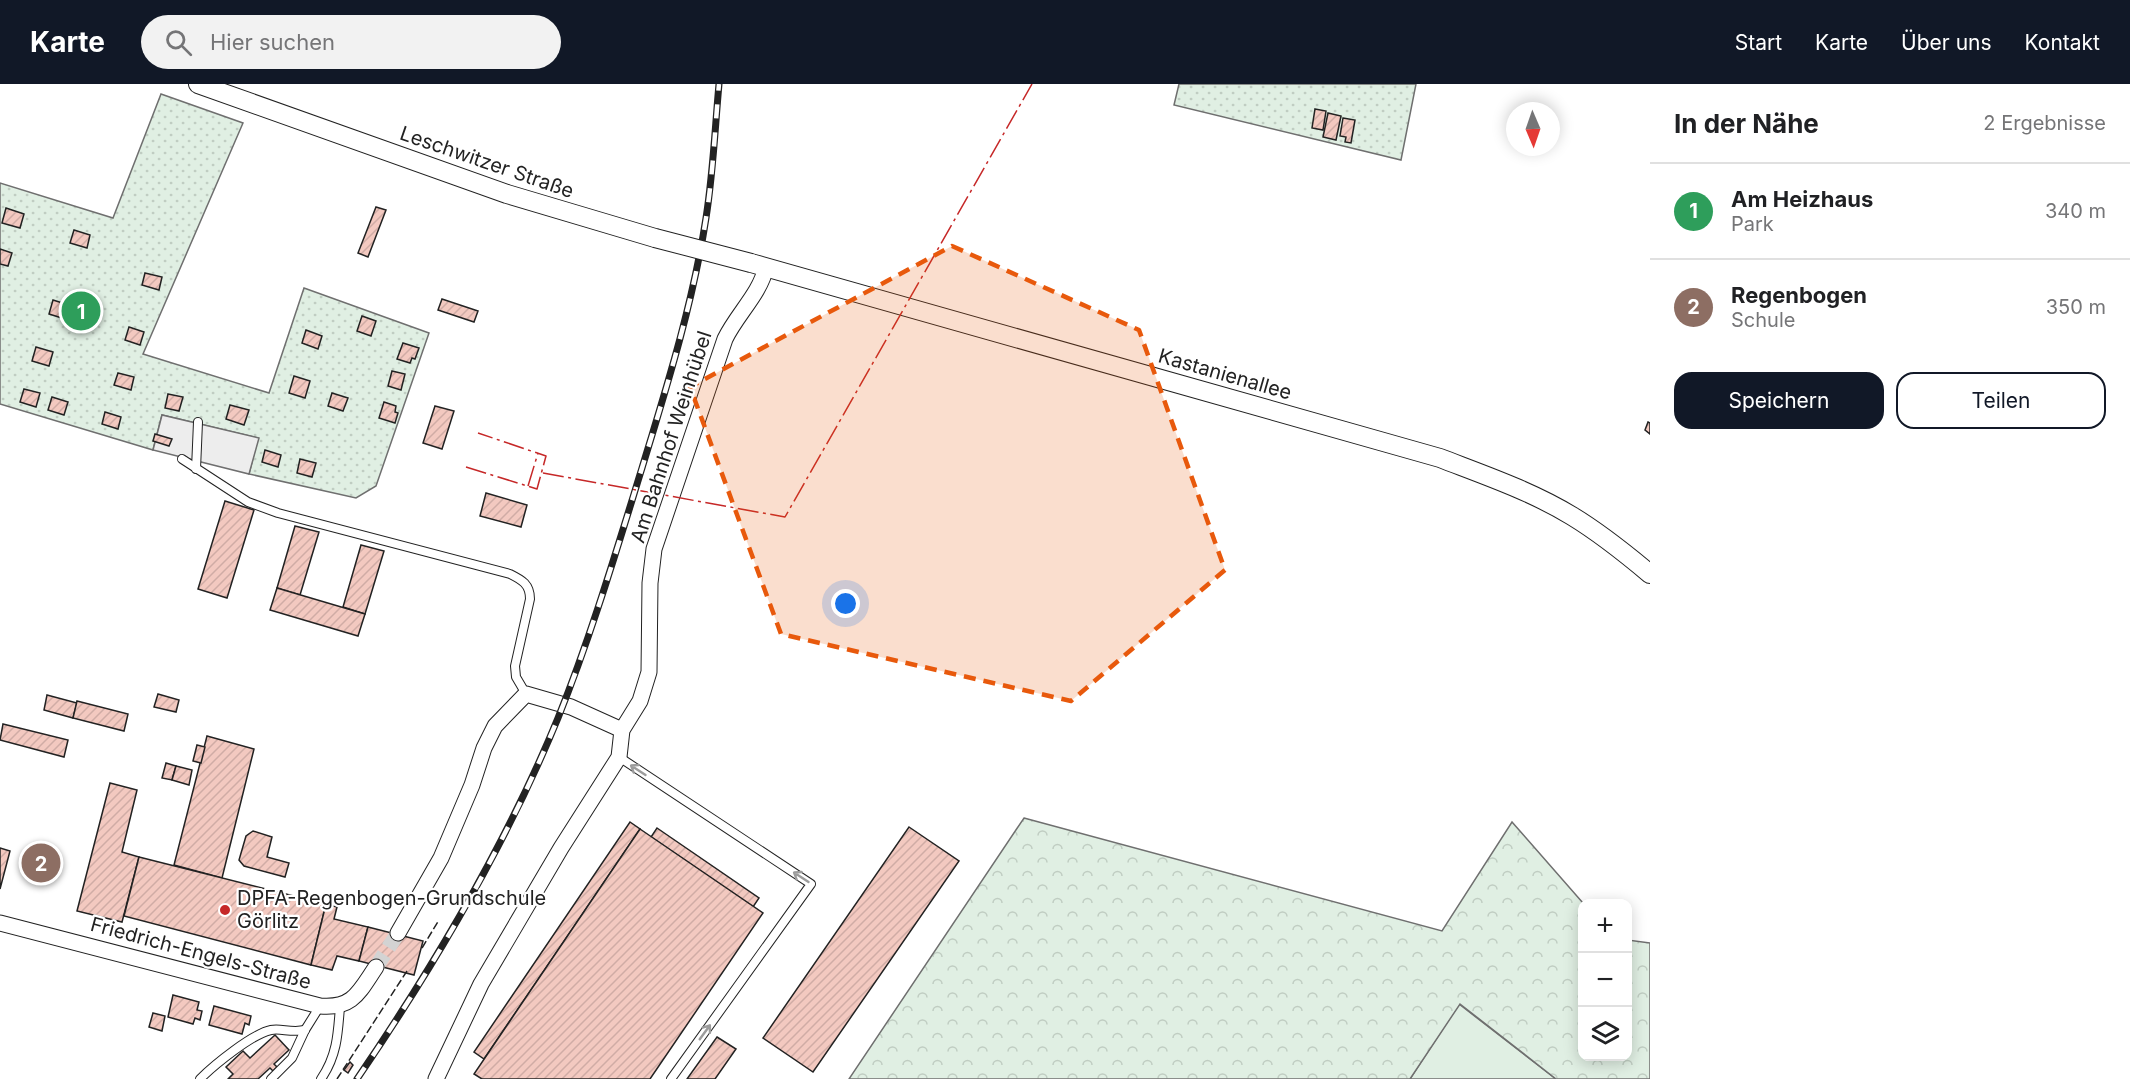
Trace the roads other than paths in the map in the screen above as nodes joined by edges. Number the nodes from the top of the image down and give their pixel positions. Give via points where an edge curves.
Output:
1 (198, 84) edge
2 (759, 265) junction
3 (198, 422) dead end
4 (182, 459) dead end
5 (196, 469) junction
6 (1650, 574) edge
7 (526, 694) junction
8 (622, 730) junction
9 (619, 758) junction
10 (0, 923) edge
11 (398, 933) tunnel mouth
12 (376, 967) tunnel mouth
13 (320, 1006) junction
14 (340, 1006) junction
15 (304, 1030) junction
16 (438, 1078) edge
17 (200, 1079) edge
18 (271, 1079) edge
19 (321, 1079) edge
20 (671, 1079) edge

1 - 2 street, Leschwitzer Straße, bridge via 507,194
2 - 6 street, Kastanienallee via 1440,458 1500,481 1570,515
2 - 8 street, Am Bahnhof Weinhübel via 760,285 732,322 725,339 654,549 648,672 640,701
3 - 5 lane
4 - 5 lane
5 - 7 lane via 248,502 278,513 510,574 525,582 530,599 515,666 516,677
7 - 8 street via 571,707
7 - 11 street via 495,726 441,858
8 - 9 street, Am Bahnhof Weinhübel
9 - 16 street, Am Bahnhof Weinhübel via 487,974
20 -> 9 lane via 811,884
10 - 13 street, Friedrich-Engels-Straße via 47,941
12 - 14 street via 359,993
13 - 14 street, Friedrich-Engels-Straße
13 - 15 lane
14 - 19 lane via 338,1045
15 - 17 lane via 271,1030 233,1051
15 - 18 lane via 292,1058

